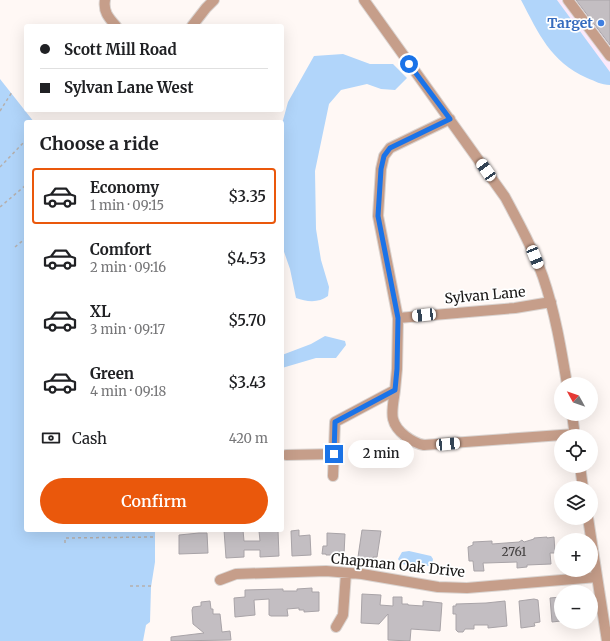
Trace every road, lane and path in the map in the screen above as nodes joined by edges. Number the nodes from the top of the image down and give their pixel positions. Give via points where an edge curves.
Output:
1 (105, 0) edge
2 (214, 0) edge
3 (364, 0) edge
4 (568, 0) edge
5 (114, 24) edge
6 (194, 24) edge
7 (610, 56) edge
8 (12, 92) dead end
9 (0, 111) edge
10 (450, 119) junction
11 (24, 142) edge
12 (0, 167) edge
13 (24, 186) edge
14 (0, 207) edge
15 (24, 240) edge
16 (15, 247) dead end
17 (551, 302) junction
18 (398, 318) junction
19 (566, 377) edge
20 (395, 390) junction
21 (554, 436) edge
22 (334, 454) junction
23 (286, 455) dead end
24 (333, 476) dead end
25 (154, 537) dead end
26 (65, 543) dead end
27 (346, 573) junction
28 (597, 577) joint
29 (220, 580) dead end
30 (130, 586) dead end
31 (152, 586) dead end
32 (336, 627) dead end
33 (607, 641) edge

1 - 5 street via 105,11
2 - 6 street
3 - 10 street
4 - 7 street
8 - 9 path
10 - 17 street via 504,197 531,248
10 - 18 street via 390,148 384,156 378,216
11 - 12 path
13 - 14 path
15 - 16 path
17 - 18 street, Sylvan Lane via 515,308
17 - 19 street
18 - 20 street
20 - 21 street via 393,419 411,440 424,445
20 - 22 street via 335,422
22 - 23 street
22 - 24 street
25 - 26 path via 65,538
27 - 28 street, Chapman Oak Drive via 438,587 468,588
27 - 29 street, Chapman Oak Drive via 326,571 236,574
27 - 32 street via 343,615
28 - 33 street
30 - 31 path

